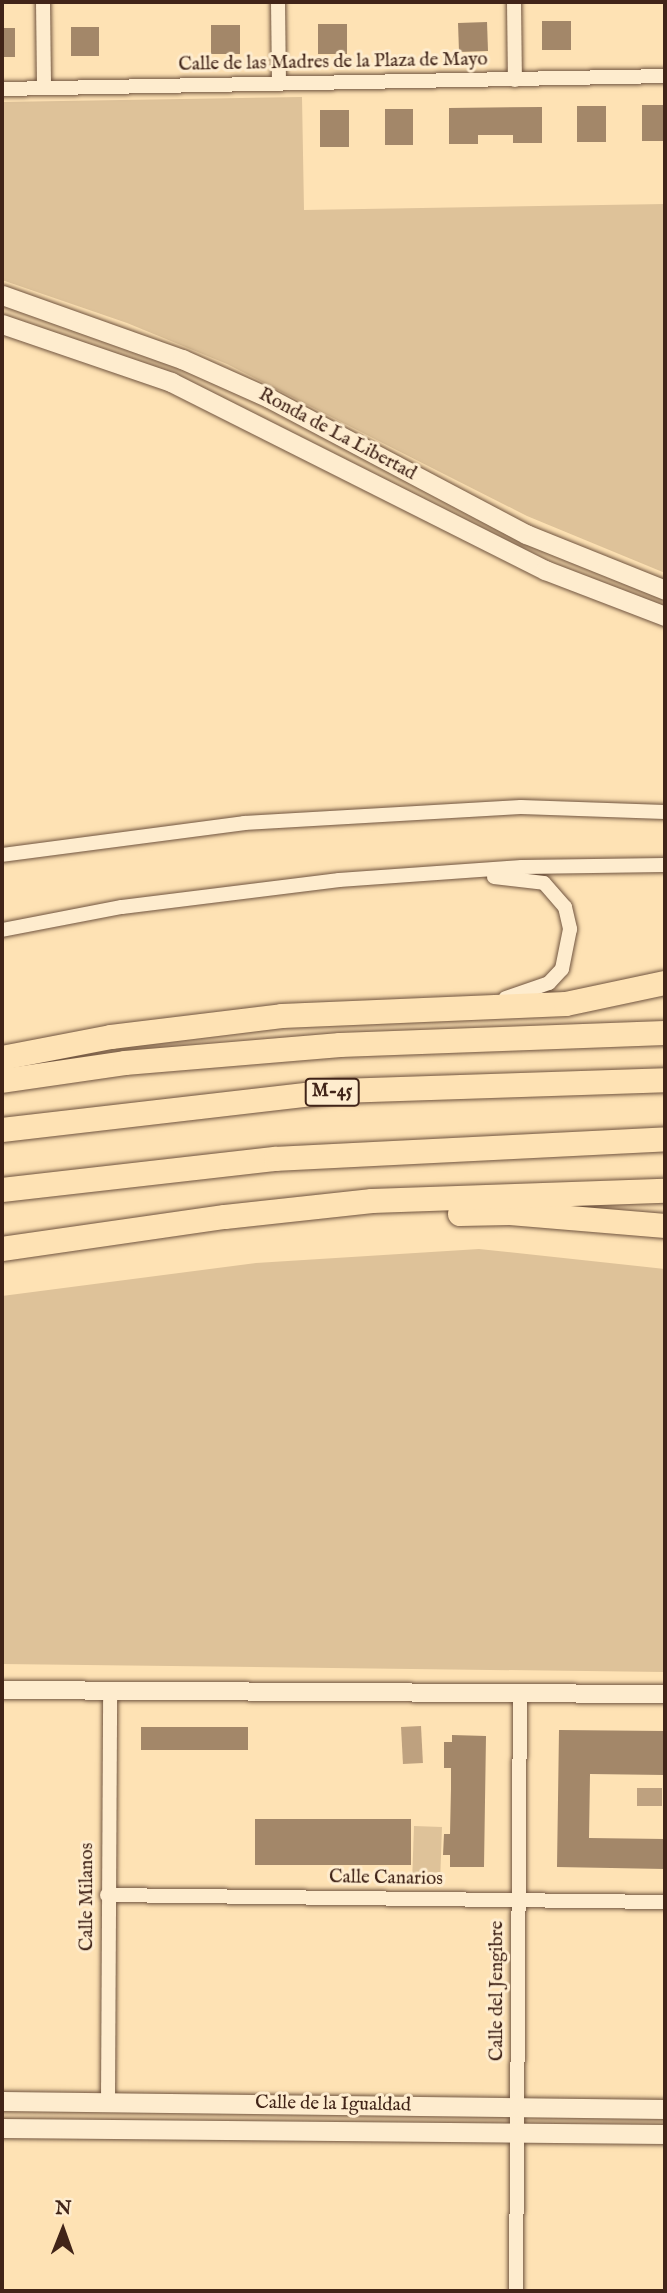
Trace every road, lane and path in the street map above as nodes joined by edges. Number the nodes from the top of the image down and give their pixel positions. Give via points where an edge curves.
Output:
1 (43, 2) edge
2 (278, 2) edge
3 (514, 2) edge
4 (665, 76) edge
5 (515, 79) junction
6 (279, 83) junction
7 (2, 89) edge
8 (44, 89) junction
9 (2, 295) edge
10 (2, 324) edge
11 (665, 590) edge
12 (665, 616) edge
13 (665, 812) edge
14 (2, 855) edge
15 (665, 865) edge
16 (423, 876) junction
17 (2, 930) edge
18 (665, 983) edge
19 (452, 1006) junction
20 (665, 1033) edge
21 (2, 1058) edge
22 (665, 1080) edge
23 (2, 1081) edge
24 (2, 1130) edge
25 (665, 1139) edge
26 (2, 1190) edge
27 (665, 1191) edge
28 (225, 1217) junction
29 (665, 1226) edge
30 (2, 1249) edge
31 (2, 1690) edge
32 (110, 1691) junction
33 (520, 1691) junction
34 (665, 1694) edge
35 (107, 1895) junction
36 (518, 1900) junction
37 (665, 1902) edge
38 (2, 2101) edge
39 (108, 2102) junction
40 (516, 2108) junction
41 (665, 2109) edge
42 (2, 2127) edge
43 (516, 2133) junction
44 (665, 2134) edge
45 (516, 2291) edge

1 - 8 street
2 - 6 street
3 - 5 street
4 - 5 street, Calle de las Madres de la Plaza de Mayo
5 - 6 street, Calle de las Madres de la Plaza de Mayo
6 - 8 street, Calle de las Madres de la Plaza de Mayo
7 - 8 street, Calle de las Madres de la Plaza de Mayo
9 - 11 main road, Ronda de La Libertad via 195,365 269,398 526,534
10 - 12 main road, Ronda de La Libertad via 171,382 545,570
13 - 14 street via 521,807 244,823
15 - 16 street via 522,867
16 - 17 street via 248,889
16 - 19 street via 529,878 544,883 565,907 570,929 562,969 549,983 515,996
18 - 19 highway via 566,1004
19 - 21 highway via 268,1018 111,1037
20 - 23 highway via 340,1045 125,1063
22 - 24 highway, M-45 via 340,1091
25 - 26 highway via 276,1158
27 - 28 highway via 372,1201
28 - 29 highway via 510,1213
28 - 30 highway
31 - 32 street
32 - 33 street
32 - 35 street, Calle Milanos
33 - 34 street
33 - 36 street, Calle del Jengibre
35 - 36 street, Calle Canarios
35 - 39 street, Calle Milanos
36 - 37 street, Calle Canarios
36 - 40 street, Calle del Jengibre
38 - 39 main road, Calle de la Igualdad
39 - 40 main road, Calle de la Igualdad
40 - 41 main road, Calle de la Igualdad
40 - 43 street, Calle del Jengibre
42 - 43 main road, Calle de la Igualdad
43 - 44 main road, Calle de la Igualdad
43 - 45 street, Calle del Jengibre

